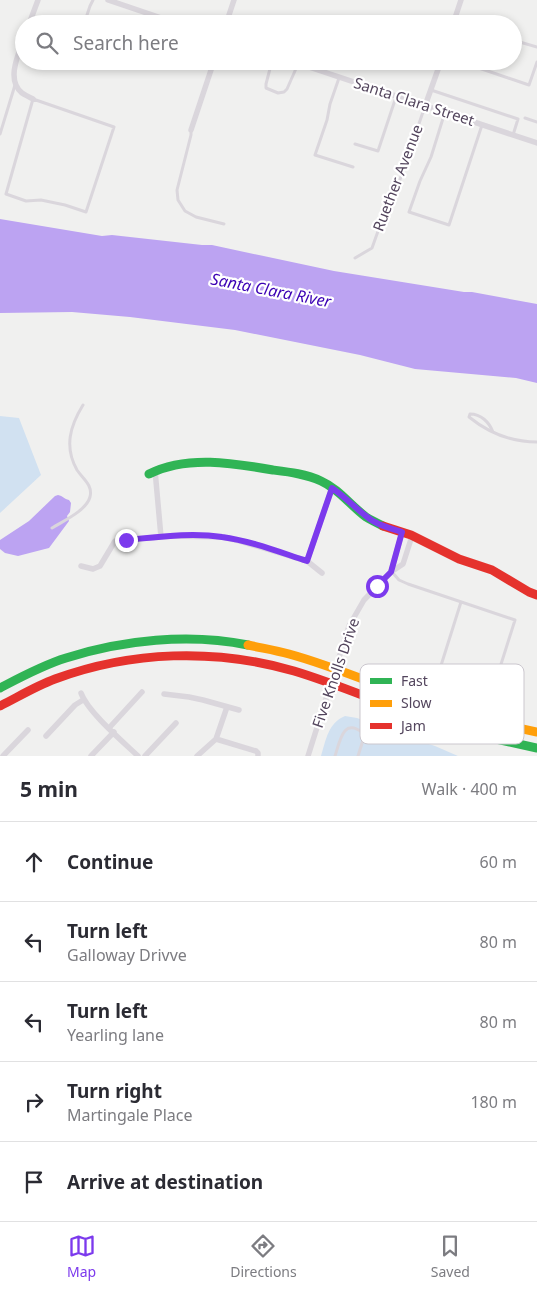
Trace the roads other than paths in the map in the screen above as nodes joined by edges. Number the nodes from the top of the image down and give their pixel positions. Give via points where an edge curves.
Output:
1 (38, 0) edge
2 (93, 0) edge
3 (108, 0) edge
4 (234, 0) edge
5 (461, 0) edge
6 (32, 15) edge
7 (87, 15) edge
8 (152, 15) edge
9 (229, 15) edge
10 (456, 15) edge
11 (522, 43) edge
12 (537, 47) edge
13 (537, 62) edge
14 (15, 67) edge
15 (211, 70) edge
16 (270, 70) edge
17 (295, 70) edge
18 (317, 70) edge
19 (438, 70) edge
20 (485, 70) edge
21 (339, 77) junction
22 (15, 85) junction
23 (431, 90) junction
24 (397, 96) junction
25 (33, 98) junction
26 (426, 106) junction
27 (445, 112) junction
28 (525, 118) dead end
29 (537, 122) edge
30 (482, 125) junction
31 (191, 130) joint
32 (0, 134) edge
33 (513, 135) junction
34 (537, 143) edge
35 (355, 144) dead end
36 (353, 167) dead end
37 (224, 224) dead end
38 (355, 258) dead end
39 (83, 405) dead end
40 (493, 432) junction
41 (537, 442) edge
42 (152, 472) joint
43 (332, 488) junction
44 (52, 528) dead end
45 (402, 532) junction
46 (412, 536) junction
47 (161, 537) junction
48 (307, 561) junction
49 (81, 566) dead end
50 (391, 572) junction
51 (322, 573) dead end
52 (537, 595) edge
53 (462, 602) junction
54 (442, 664) edge
55 (501, 664) edge
56 (334, 670) junction
57 (360, 679) edge
58 (330, 684) junction
59 (0, 688) edge
60 (142, 692) dead end
61 (164, 694) dead end
62 (360, 695) edge
63 (0, 706) edge
64 (227, 707) junction
65 (239, 710) dead end
66 (176, 724) dead end
67 (524, 729) edge
68 (28, 730) dead end
69 (111, 730) junction
70 (360, 732) edge
71 (537, 732) edge
72 (46, 736) dead end
73 (216, 739) junction
74 (362, 744) edge
75 (519, 744) edge
76 (537, 748) edge
77 (258, 755) edge
78 (2, 756) edge
79 (92, 756) edge
80 (136, 756) edge
81 (146, 756) edge
82 (197, 756) edge
83 (308, 756) edge
84 (335, 756) edge
85 (358, 756) edge

1 - 6 street
2 - 7 lane
3 - 8 street
4 - 9 street
5 - 10 street
11 - 12 lane
13 - 20 lane via 529,85
14 - 22 street
15 - 31 street
16 - 17 lane via 266,88 278,93 287,88
18 - 21 street, Santa Clara Street
19 - 23 street, Ruether Avenue
21 - 24 street, Santa Clara Street
21 - 36 lane via 315,155
22 - 25 street
22 - 32 lane
23 - 26 street, Ruether Avenue
23 - 33 lane via 518,119
24 - 26 street, Santa Clara Street
24 - 35 lane via 378,151
25 - 25 lane via 114,127 86,212 6,194
26 - 27 street, Santa Clara Street
26 - 38 lane, Ruether Avenue via 372,248
27 - 30 street, Santa Clara Street
27 - 30 lane via 409,212 449,225
28 - 29 lane
30 - 33 street, Santa Clara Street
31 - 37 lane via 177,190 178,200 184,211
33 - 34 street, Santa Clara Street
39 - 44 lane via 71,428 70,448 77,470 88,484 90,497 78,512
40 - 40 lane via 479,425 469,417 470,414 483,418
40 - 41 lane via 521,442
42 - 43 main road via 194,462 239,464 299,474 322,481
42 - 47 street
43 - 45 main road via 366,517
43 - 48 street
45 - 46 main road
45 - 50 street
46 - 50 street, Five Knolls Drive via 403,564
46 - 52 main road via 459,559 492,570
47 - 48 street via 222,537
47 - 49 street via 114,541 100,566 93,569
48 - 51 street
50 - 53 lane via 399,580
50 - 56 street, Five Knolls Drive via 357,612
53 - 54 lane
53 - 55 lane via 515,620
56 - 57 main road
56 - 58 street, Five Knolls Drive
56 - 59 main road via 253,645 174,639 95,650 60,660
58 - 62 main road
58 - 63 main road via 272,664 222,656 168,655 88,668 54,679
58 - 83 street, Five Knolls Drive
60 - 69 street
61 - 64 street
64 - 65 street
64 - 73 street
66 - 81 street
67 - 71 main road
68 - 78 street
69 - 72 street via 82,696
69 - 79 street
69 - 80 street
70 - 84 lane via 346,729
73 - 77 street via 256,751
73 - 82 street
74 - 85 lane
75 - 76 main road

